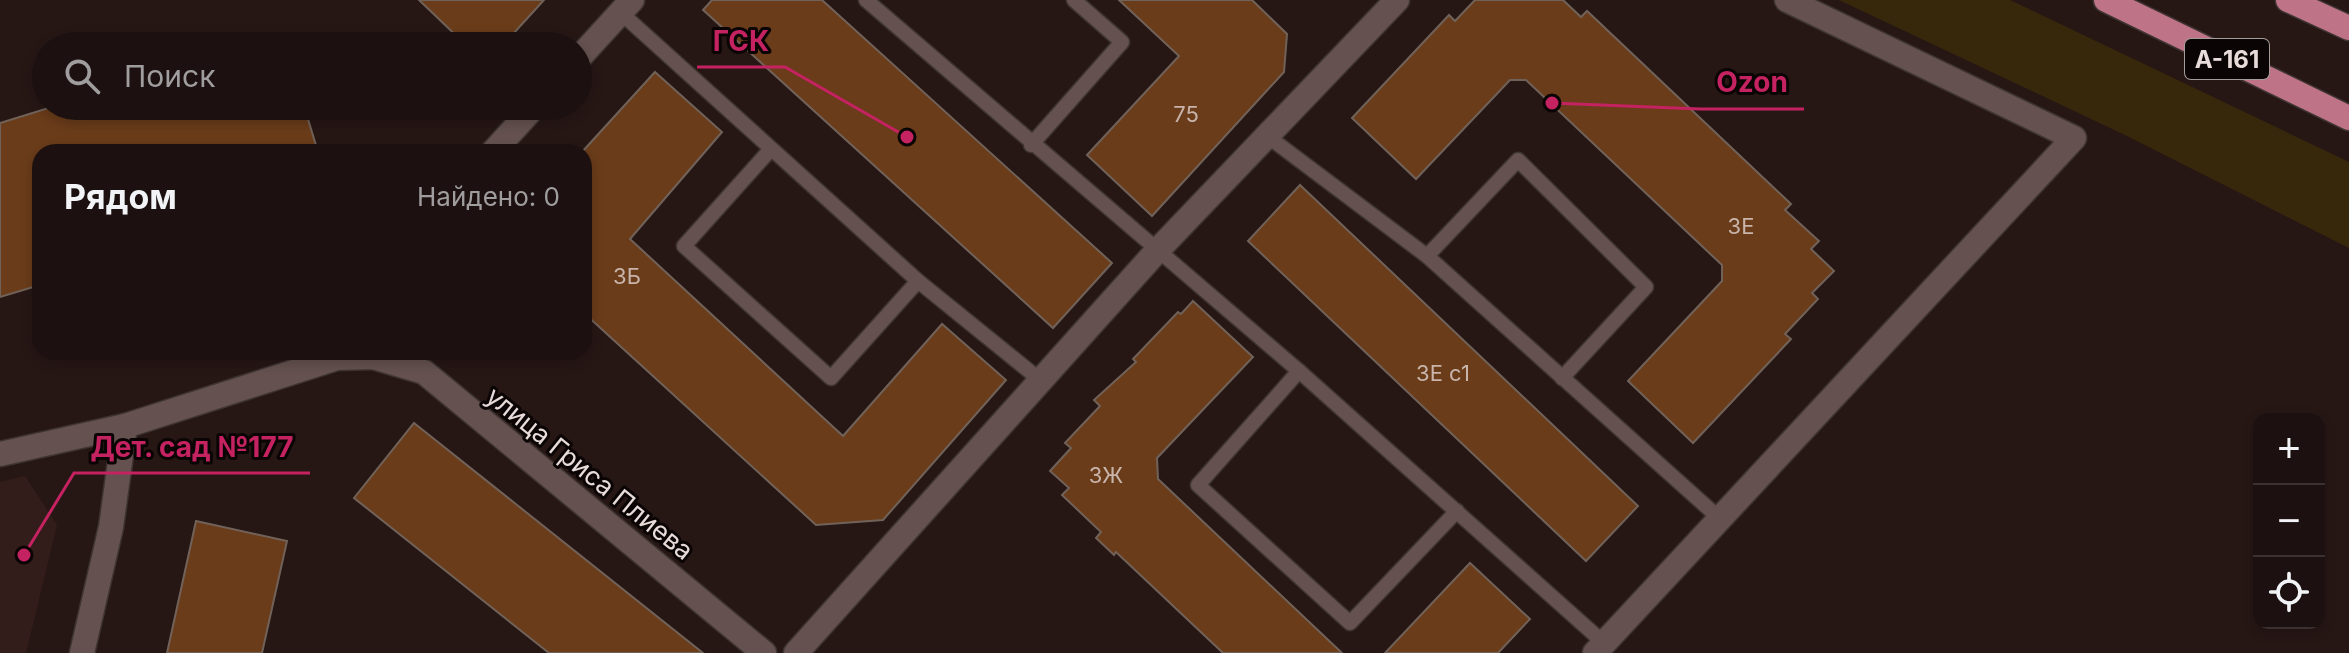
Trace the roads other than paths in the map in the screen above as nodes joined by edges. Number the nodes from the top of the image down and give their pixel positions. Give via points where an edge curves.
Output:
1 (866, 0) edge
2 (891, 0) edge
3 (1074, 0) edge
4 (1397, 0) edge
5 (1787, 0) edge
6 (2106, 0) edge
7 (2288, 0) edge
8 (626, 6) edge
9 (879, 12) junction
10 (2349, 28) edge
11 (592, 44) edge
12 (2349, 118) edge
13 (522, 120) edge
14 (1266, 135) junction
15 (500, 144) edge
16 (1031, 145) junction
17 (771, 149) junction
18 (1156, 252) junction
19 (1427, 256) junction
20 (918, 281) junction
21 (324, 360) edge
22 (383, 360) edge
23 (1299, 371) junction
24 (1562, 378) junction
25 (1039, 379) junction
26 (125, 426) junction
27 (0, 454) edge
28 (1457, 511) junction
29 (1718, 517) junction
30 (1600, 648) edge
31 (82, 653) edge
32 (764, 653) edge
33 (796, 653) edge

1 - 9 lane
2 - 9 lane
3 - 16 lane via 1122,42
4 - 14 street
5 - 29 street via 2074,138
6 - 12 highway, А-161
7 - 10 highway
8 - 11 street
8 - 17 lane
9 - 16 lane
13 - 15 street
14 - 18 street
14 - 19 lane
16 - 18 lane
17 - 20 lane
17 - 20 lane via 684,246 831,378
18 - 23 lane
18 - 25 street
19 - 24 lane
19 - 24 lane via 1518,160 1646,287
20 - 25 lane
21 - 26 street, улица Гриса Плиева
22 - 32 street, улица Гриса Плиева via 424,372
23 - 28 lane
23 - 28 lane via 1198,485 1350,623
24 - 29 lane
25 - 33 street
26 - 27 street, улица Гриса Плиева
26 - 31 street via 111,527
28 - 30 lane
29 - 30 street

